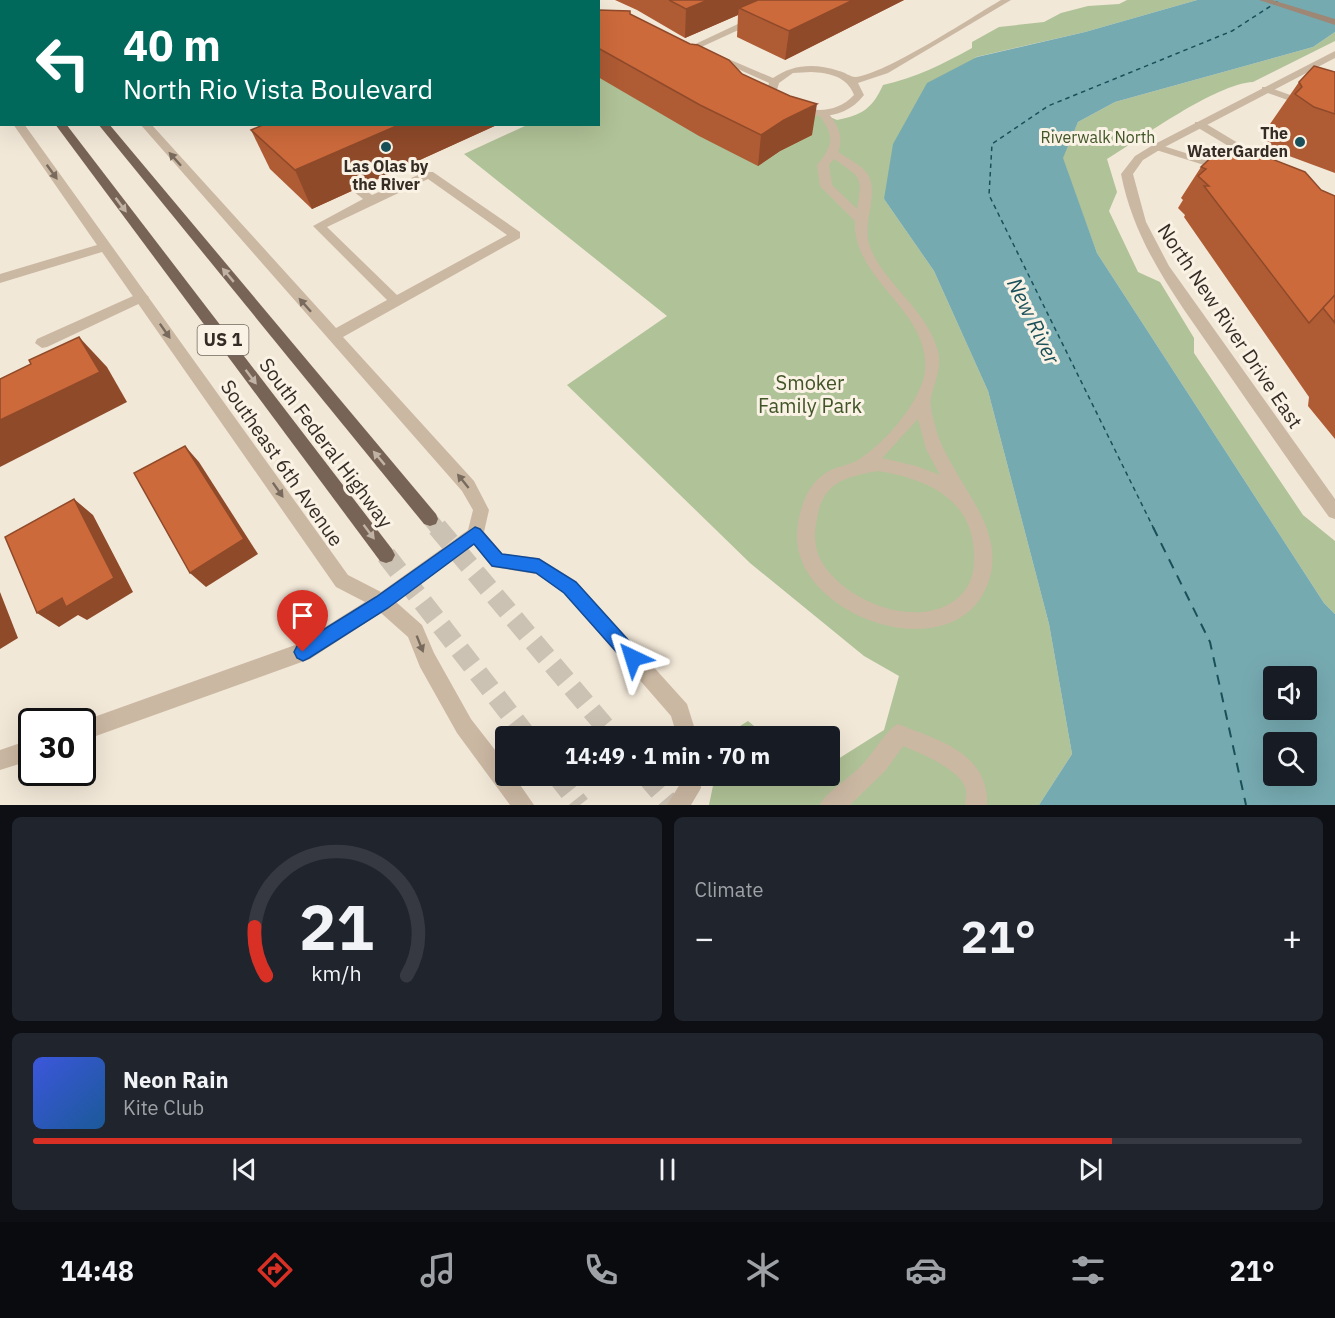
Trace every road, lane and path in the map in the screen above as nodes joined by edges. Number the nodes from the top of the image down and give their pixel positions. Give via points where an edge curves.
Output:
1 (1007, 0) edge
2 (1263, 0) edge
3 (766, 14) edge
4 (1335, 22) edge
5 (684, 42) edge
6 (694, 46) junction
7 (1335, 54) edge
8 (853, 81) junction
9 (774, 82) junction
10 (1265, 89) junction
11 (822, 112) junction
12 (1335, 114) edge
13 (1199, 124) junction
14 (19, 126) edge
15 (62, 126) edge
16 (105, 126) edge
17 (147, 126) edge
18 (1157, 147) junction
19 (834, 154) junction
20 (357, 189) dead end
21 (371, 200) junction
22 (861, 220) junction
23 (105, 246) junction
24 (0, 279) edge
25 (142, 297) junction
26 (396, 301) junction
27 (333, 336) junction
28 (42, 343) dead end
29 (922, 398) junction
30 (862, 466) junction
31 (968, 507) junction
32 (1335, 512) edge
33 (430, 519) tunnel mouth
34 (475, 534) junction
35 (386, 555) tunnel mouth
36 (382, 602) junction
37 (96, 726) edge
38 (684, 726) edge
39 (18, 754) edge
40 (0, 760) edge
41 (690, 786) edge
42 (684, 803) edge
43 (523, 805) edge
44 (831, 805) edge
45 (976, 805) edge

1 - 8 street via 893,66
2 - 4 main road
3 - 6 street
5 - 6 street
6 - 9 street
7 - 10 street, North New River Drive East
8 - 9 street via 832,71 810,69 790,71
8 - 11 street via 859,95 855,102 837,111
9 - 11 street via 772,90 785,104
10 - 12 street
10 - 13 street, North New River Drive East
11 - 19 street via 834,128
13 - 18 street, North New River Drive East
13 - 18 street via 1252,158 1245,170
14 -> 23 street, Southeast 6th Avenue
15 -> 35 main road, South Federal Highway / US 1
33 -> 16 main road, South Federal Highway / US 1
27 -> 17 street
18 - 32 street, North New River Drive East via 1139,158 1127,174 1140,227 1172,281
19 - 22 street via 861,173 867,184
19 - 22 street via 823,165 826,186
20 - 21 street
21 - 26 street via 320,226
21 - 26 street via 429,174 516,235
22 - 29 street via 862,241 872,263 927,333 934,357 929,391
23 - 24 street
23 - 25 street, Southeast 6th Avenue
25 - 28 street
25 -> 36 street, Southeast 6th Avenue via 342,581
26 - 27 street
34 -> 27 street via 481,510 468,486
29 - 30 street via 901,432
29 - 31 street via 927,433 937,459
30 - 31 street via 907,468 934,480
30 - 31 street via 830,479 814,496 806,519 806,545 818,571 837,595 865,612 896,621 927,621 954,612 974,594 984,571 984,545
34 - 36 street
34 - 38 street via 498,561 539,566 570,587 680,711
36 - 37 street via 303,652
36 -> 43 street, Southeast 6th Avenue via 415,631 464,726
39 - 40 street
41 - 42 street
44 - 45 street via 871,770 898,734 955,761 972,779 978,798

